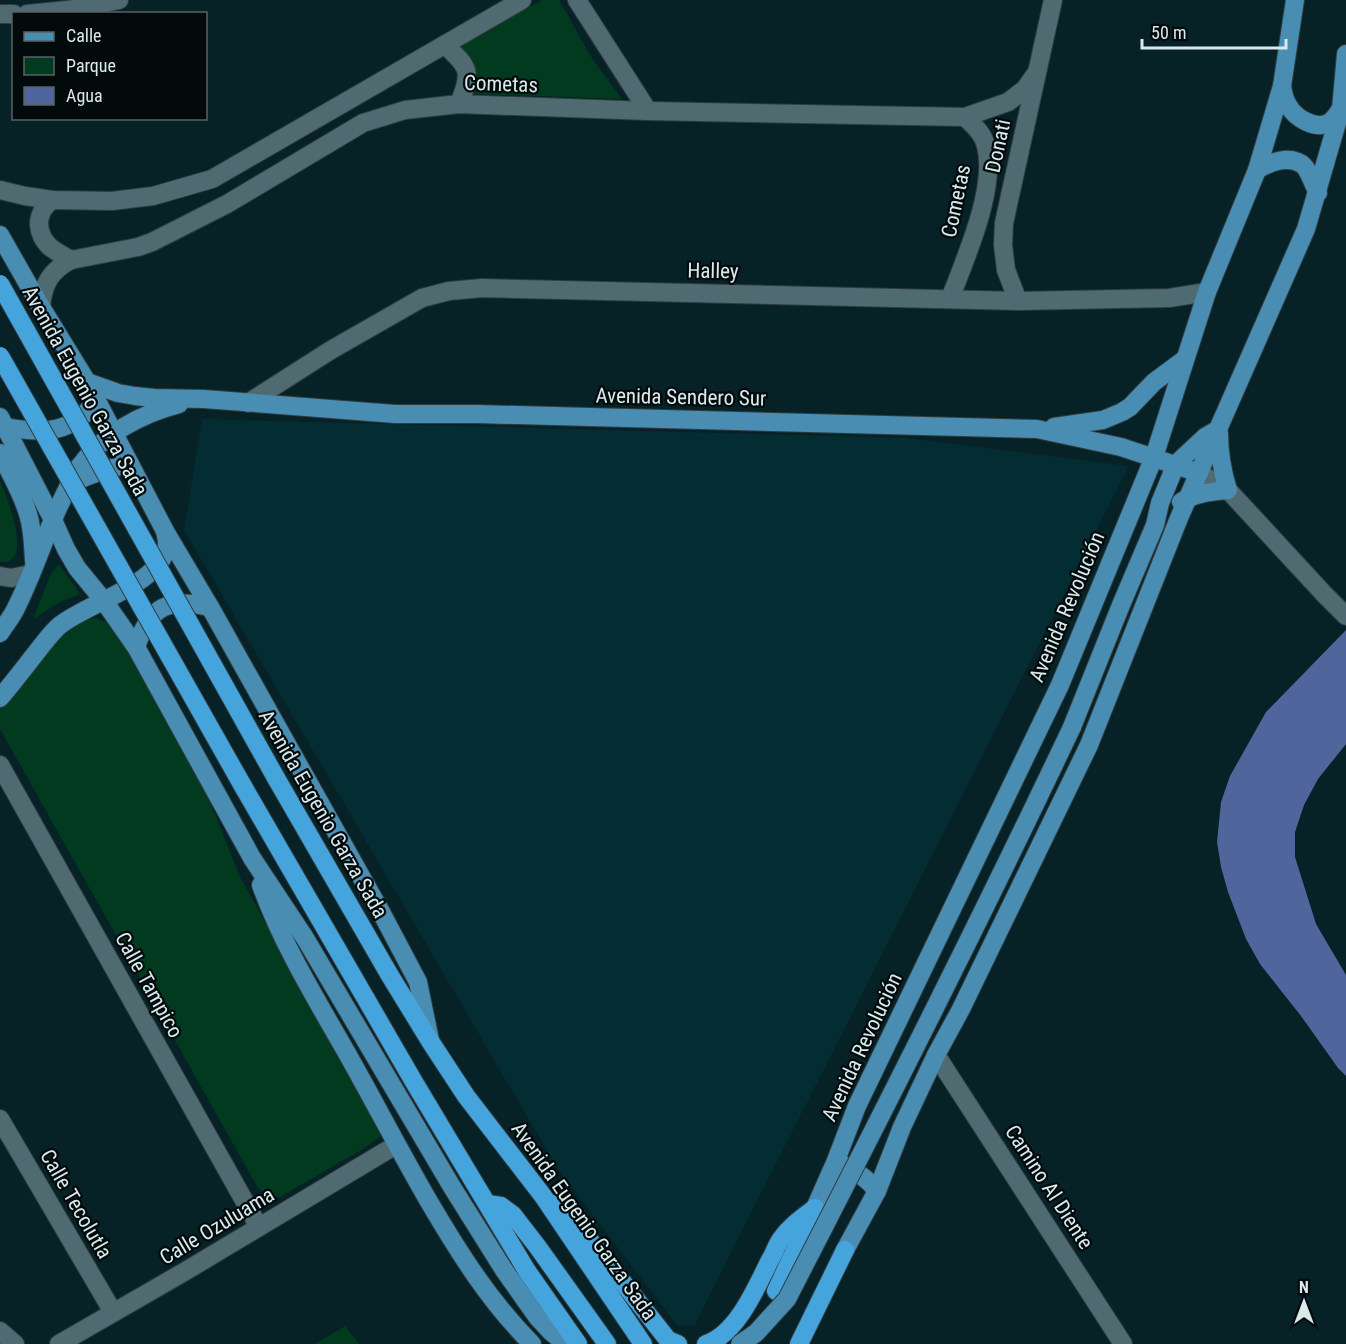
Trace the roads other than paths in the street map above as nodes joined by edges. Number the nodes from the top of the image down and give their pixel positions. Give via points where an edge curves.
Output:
1 (119, 0) edge
2 (522, 0) edge
3 (577, 0) edge
4 (1053, 0) edge
5 (1295, 0) edge
6 (48, 12) edge
7 (445, 45) junction
8 (1346, 54) edge
9 (1037, 72) junction
10 (1282, 86) junction
11 (459, 104) junction
12 (1341, 109) junction
13 (648, 111) junction
14 (965, 117) junction
15 (1257, 170) junction
16 (0, 190) edge
17 (1318, 193) junction
18 (52, 200) junction
19 (0, 235) edge
20 (71, 260) junction
21 (0, 285) edge
22 (1207, 292) junction
23 (950, 299) junction
24 (1018, 301) junction
25 (41, 307) junction
26 (0, 356) edge
27 (1185, 358) junction
28 (87, 382) junction
29 (204, 399) junction
30 (96, 400) junction
31 (248, 403) junction
32 (3, 422) edge
33 (1037, 429) junction
34 (1219, 430) junction
35 (114, 434) junction
36 (0, 453) edge
37 (1154, 457) junction
38 (130, 464) junction
39 (1176, 464) junction
40 (1199, 473) junction
41 (69, 484) junction
42 (1228, 490) junction
43 (1188, 498) junction
44 (53, 519) junction
45 (1155, 525) junction
46 (165, 531) junction
47 (33, 569) junction
48 (0, 576) edge
49 (104, 601) junction
50 (210, 607) junction
51 (1346, 616) edge
52 (0, 633) edge
53 (136, 647) junction
54 (0, 698) edge
55 (0, 765) edge
56 (252, 858) junction
57 (430, 1041) junction
58 (936, 1055) junction
59 (857, 1106) junction
60 (0, 1119) edge
61 (902, 1127) junction
62 (396, 1145) junction
63 (835, 1162) junction
64 (877, 1191) junction
65 (543, 1196) junction
66 (488, 1204) junction
67 (815, 1208) junction
68 (258, 1227) junction
69 (846, 1251) joint
70 (776, 1291) dead end
71 (113, 1312) junction
72 (0, 1332) edge
73 (673, 1343) edge
74 (15, 1344) edge
75 (59, 1344) edge
76 (531, 1344) edge
77 (566, 1344) edge
78 (578, 1344) edge
79 (607, 1344) edge
80 (643, 1344) edge
81 (706, 1344) edge
82 (740, 1344) edge
83 (799, 1344) edge
84 (1123, 1344) edge

1 - 6 street
2 - 7 street, Cometas
3 - 13 street
4 - 9 street, Donati
5 - 10 main road, Avenida Revolución
7 - 11 street via 466,70 467,84
7 - 18 street, Cometas via 212,179 153,196 112,201
8 - 12 main road
9 - 14 street, Cometas via 1025,89 1008,102
9 - 24 street, Donati via 1004,223 1006,270
10 - 12 main road via 1288,105 1303,120 1328,123
10 - 15 main road, Avenida Revolución
11 - 13 street, Cometas
11 - 20 street, Cometas via 405,110 363,123 227,204 152,242
12 - 17 main road
13 - 14 street, Cometas
14 - 23 street, Cometas via 979,130 986,145 988,179 976,230
15 - 17 main road via 1282,160 1298,163 1304,166
15 - 22 main road, Avenida Revolución
16 - 18 street, Cometas
17 - 34 main road
18 - 20 street via 40,216 41,236
19 - 25 main road
20 - 25 street via 47,282
21 - 57 highway, Avenida Eugenio Garza Sada, bridge via 276,778
22 - 24 street, Halley via 1169,298
22 - 27 main road, Avenida Revolución
23 - 24 street, Halley
23 - 31 street, Halley via 482,288 449,291 422,298
25 - 28 main road
26 - 66 highway, bridge via 244,788
27 - 33 main road via 1130,407 1113,417
27 - 37 main road, Avenida Revolución
28 - 29 main road, Avenida Sendero Sur via 135,396
28 - 30 main road
29 - 31 main road, Avenida Sendero Sur
29 - 35 main road, Avenida Sendero Sur via 146,415
30 - 32 main road via 82,416 61,427 34,432
30 - 35 main road
31 - 33 main road, Avenida Sendero Sur via 395,414
32 - 44 main road
33 - 37 main road, Avenida Sendero Sur
34 - 39 main road via 1205,437
34 - 40 main road
34 - 42 main road
35 - 38 main road
35 - 41 main road, Avenida Sendero Sur via 91,453
36 - 47 main road via 28,514
37 - 39 main road, Avenida Sendero Sur
37 - 59 main road, Avenida Revolución via 1060,685
38 - 41 main road
38 - 46 main road
39 - 40 main road, Avenida Sendero Sur
39 - 45 main road
40 - 42 street
40 - 43 main road
41 - 44 main road
42 - 43 main road
42 - 51 street
43 - 45 main road
43 - 58 main road via 1089,745
44 - 47 main road
44 - 49 main road via 77,568
45 - 82 main road, bridge via 1072,727 955,970 787,1299 756,1333
46 - 49 main road via 167,544 161,561 150,573
46 - 50 main road
47 - 48 street via 10,578
47 - 52 main road
49 - 53 main road
49 - 54 main road via 84,609 49,636
50 - 53 main road via 183,602 165,607 150,617
50 - 57 main road via 418,982
53 - 56 main road
55 - 68 street, Calle Tampico
56 - 62 main road via 278,926
56 - 77 main road via 305,938 504,1270 538,1318
57 - 65 highway, Avenida Eugenio Garza Sada via 466,1096
58 - 61 main road
58 - 84 street, Camino Al Diente
59 - 61 main road via 862,1121 875,1131 896,1131
59 - 63 main road, Avenida Revolución
60 - 71 street, Calle Tecolutla
61 - 64 main road
62 - 68 street, Calle Ozuluama
62 - 76 main road via 489,1297
63 - 64 main road via 860,1173
63 - 67 main road, Avenida Revolución
64 - 69 main road
65 - 73 highway via 569,1214
65 - 80 highway, Avenida Eugenio Garza Sada
66 - 78 highway via 527,1271
66 - 79 highway via 501,1206 513,1215
67 - 70 highway
67 - 81 highway via 780,1240 755,1291 729,1331
68 - 71 street, Calle Ozuluama
69 - 83 highway
71 - 75 street, Calle Ozuluama
72 - 74 street

